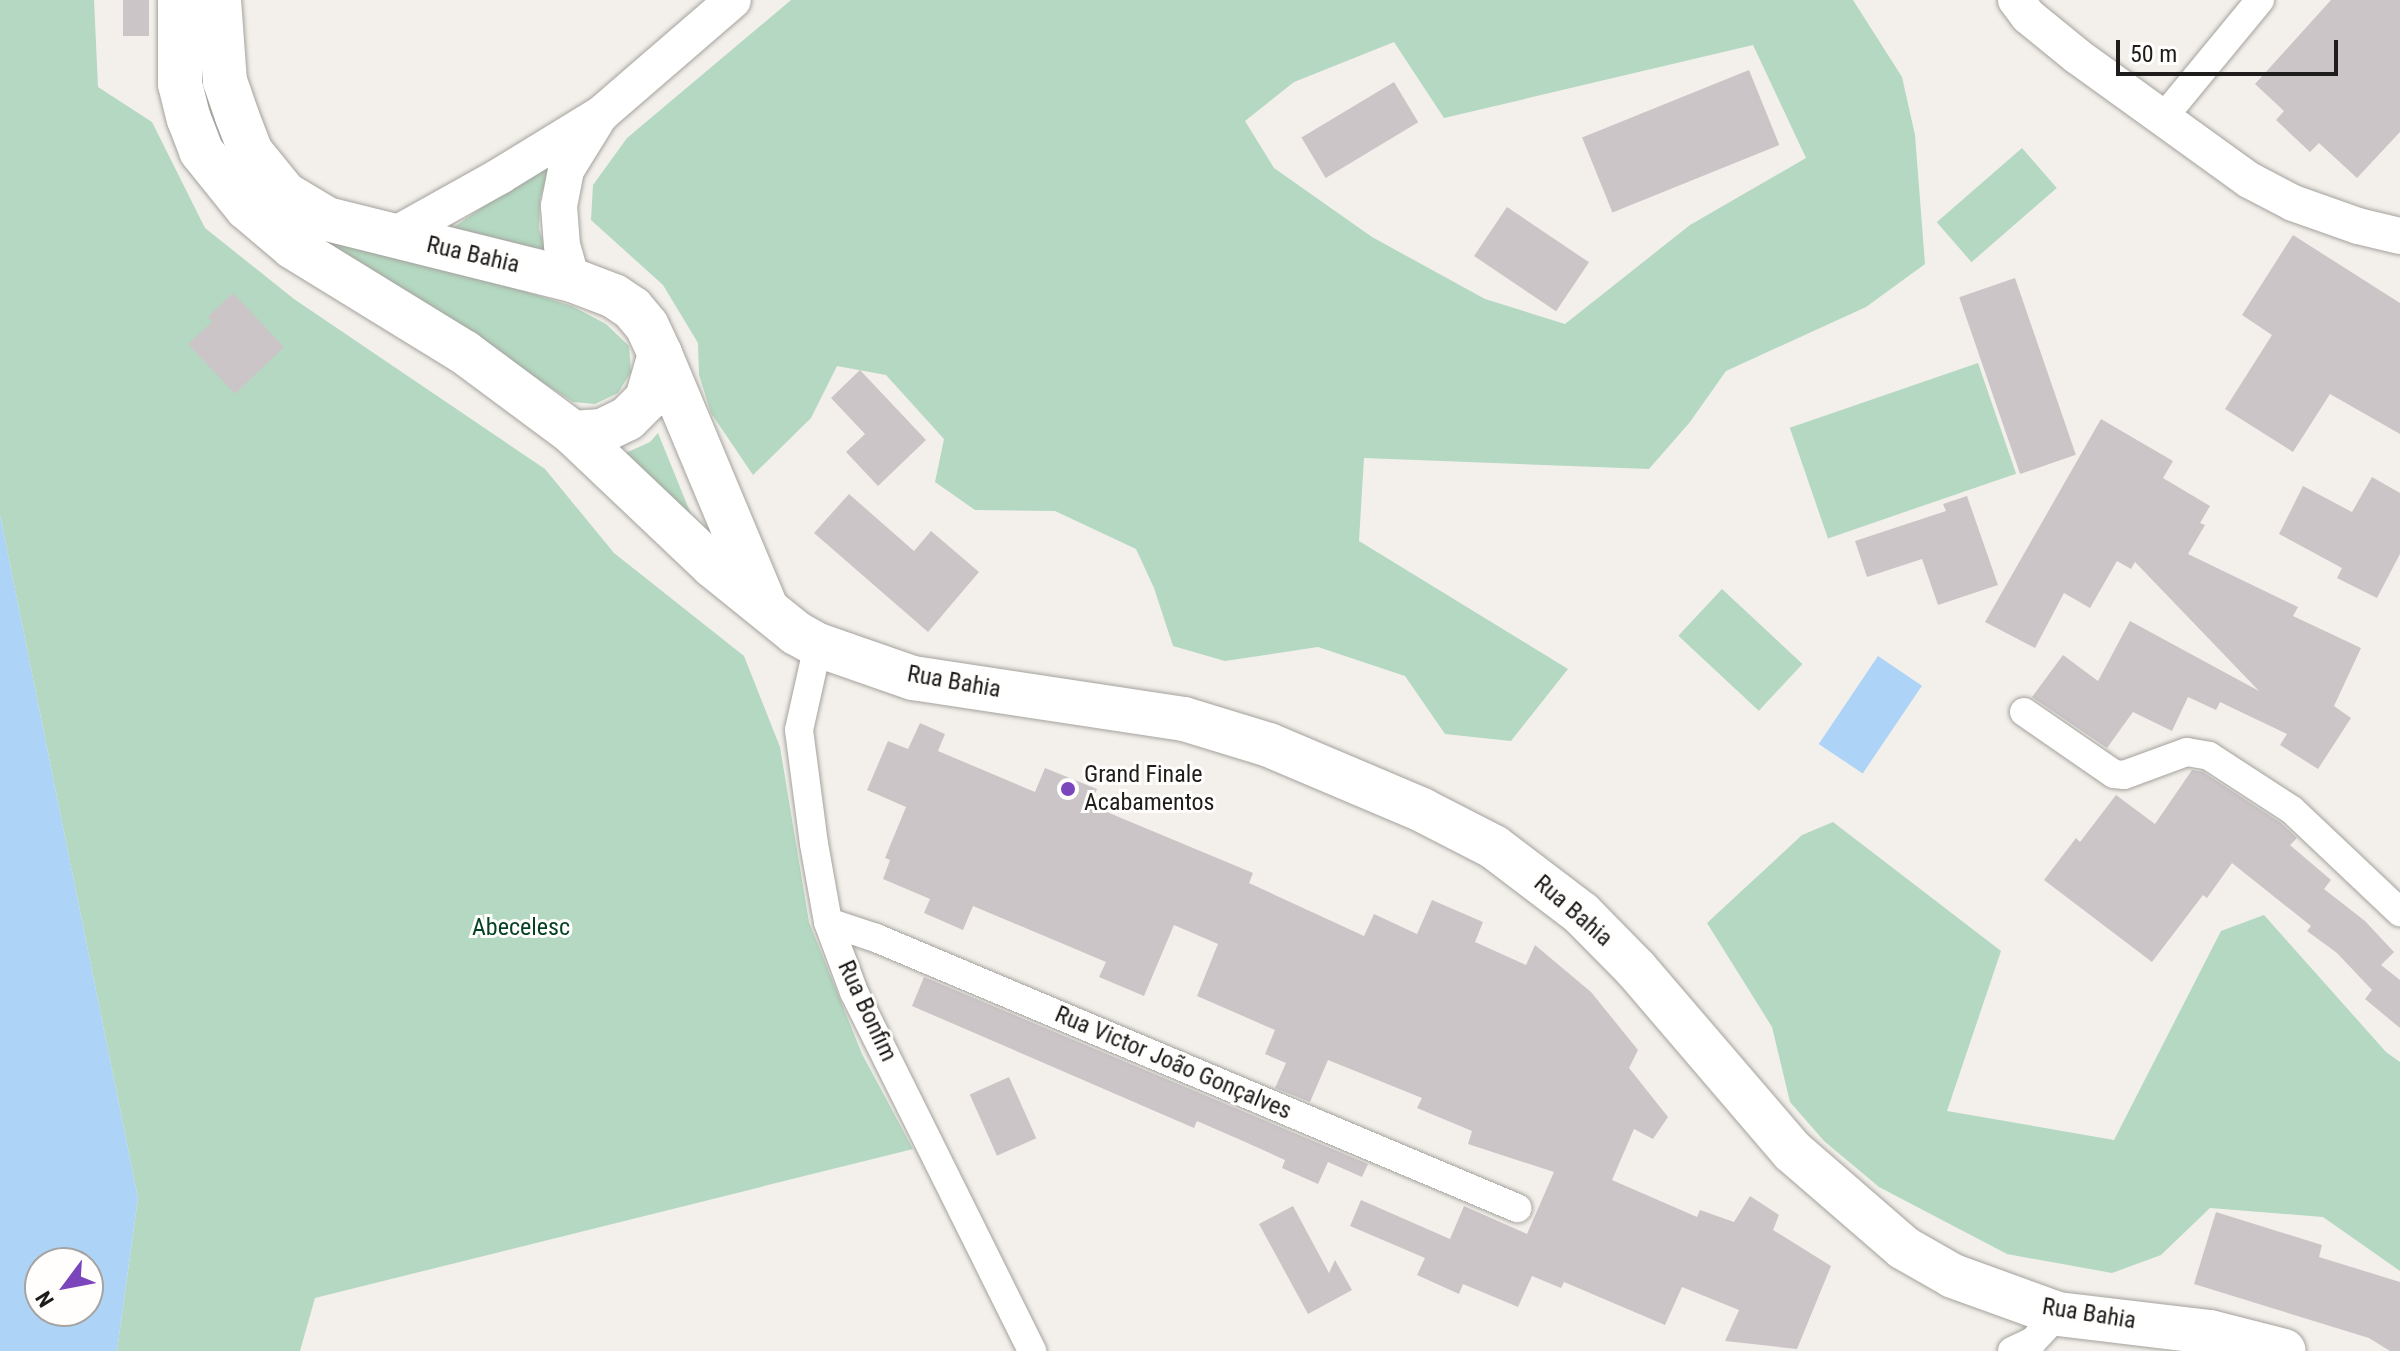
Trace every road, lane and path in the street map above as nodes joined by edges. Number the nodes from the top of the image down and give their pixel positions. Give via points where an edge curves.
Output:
1 (180, 0) edge
2 (219, 0) edge
3 (733, 0) edge
4 (2016, 0) edge
5 (2260, 0) edge
6 (601, 114) junction
7 (2162, 119) junction
8 (2400, 236) edge
9 (391, 237) junction
10 (572, 280) junction
11 (660, 354) junction
12 (573, 433) junction
13 (769, 615) junction
14 (818, 645) junction
15 (2024, 712) dead end
16 (2400, 912) edge
17 (828, 922) junction
18 (1517, 1208) dead end
19 (2058, 1314) junction
20 (1032, 1351) edge
21 (2012, 1351) edge
22 (2284, 1351) edge

1 - 12 main road, Rua Bahia via 180,84 189,119 201,151 247,208 293,247 464,352
2 - 9 main road, Rua Bahia via 225,81 251,152 285,194 327,219
3 - 6 street
4 - 7 street via 2077,56
5 - 7 street
6 - 9 street
6 - 10 street via 566,170 559,206
7 - 8 street via 2249,180 2293,203
9 - 10 main road, Rua Bahia
10 - 11 main road, Rua Bahia via 632,308
11 - 12 main road via 647,399 627,419 602,431
11 - 13 main road, Rua Bahia
12 - 13 main road, Rua Bahia
13 - 14 main road, Rua Bahia
14 - 17 street, Rua Bonfim via 799,730
14 - 19 main road, Rua Bahia via 913,678 1184,719 1269,745 1494,847 1581,913 1636,969 1792,1151 1850,1204 1904,1248 1953,1276
15 - 16 street via 2114,774 2187,752 2209,756 2292,810
17 - 18 street, Rua Victor João Gonçalves
17 - 20 street, Rua Bonfim via 854,992
19 - 21 street via 2033,1341
19 - 22 main road, Rua Bahia via 2210,1332

